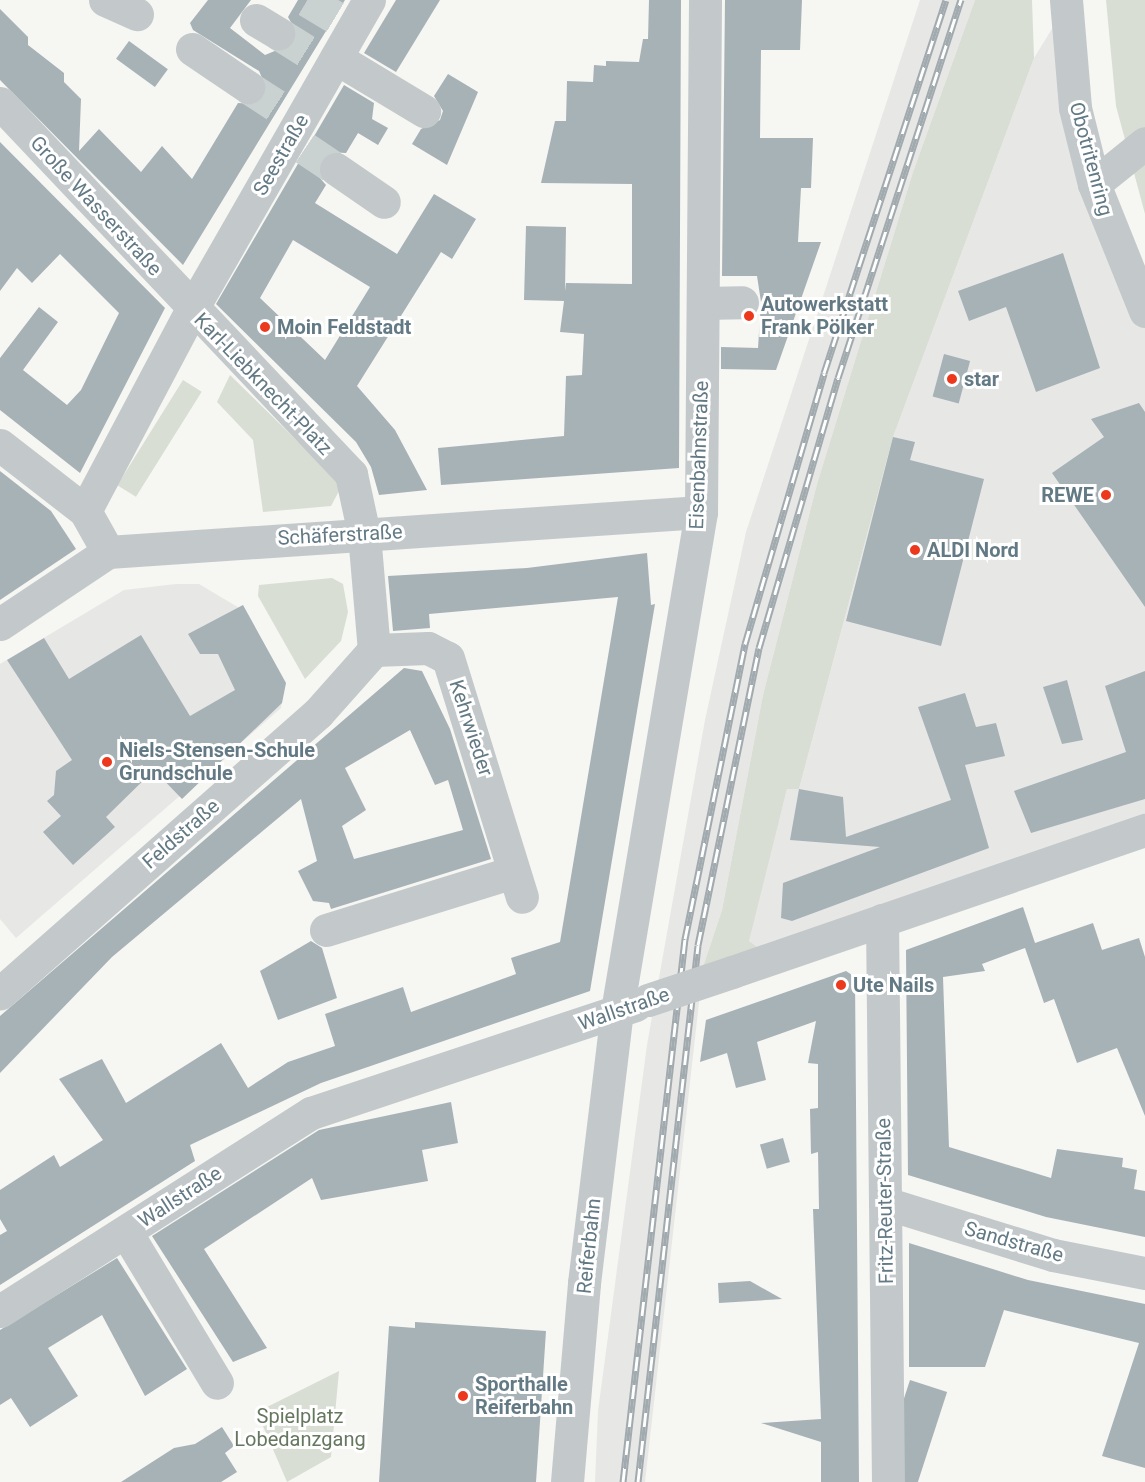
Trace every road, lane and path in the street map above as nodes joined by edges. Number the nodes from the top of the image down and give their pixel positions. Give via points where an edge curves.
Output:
1 (105, 0) edge
2 (369, 0) edge
3 (705, 0) edge
4 (1066, 0) edge
5 (137, 14) dead end
6 (192, 49) dead end
7 (326, 60) junction
8 (248, 87) tunnel mouth
9 (0, 103) edge
10 (424, 111) dead end
11 (1145, 143) edge
12 (336, 169) tunnel mouth
13 (1094, 184) junction
14 (384, 202) dead end
15 (742, 302) dead end
16 (703, 303) junction
17 (192, 309) junction
18 (1145, 311) edge
19 (0, 445) edge
20 (85, 511) junction
21 (701, 512) junction
22 (364, 534) junction
23 (108, 552) junction
24 (0, 624) edge
25 (374, 650) junction
26 (1145, 830) edge
27 (882, 920) junction
28 (326, 930) dead end
29 (0, 993) edge
30 (617, 1011) junction
31 (885, 1203) junction
32 (126, 1232) junction
33 (1145, 1273) edge
34 (0, 1311) edge
35 (218, 1383) dead end
36 (567, 1482) edge
37 (888, 1482) edge

1 - 5 street
2 - 7 street, Seestraße via 344,23
3 - 16 street, Eisenbahnstraße
4 - 13 street, Obotritenring via 1075,108
6 - 8 street
7 - 10 street
7 - 17 street, Seestraße via 294,128
9 - 17 street, Große Wasserstraße
11 - 13 street
12 - 14 street
13 - 18 street, Obotritenring
15 - 16 street
16 - 21 street, Eisenbahnstraße
17 - 20 street, Karl-Liebknecht-Platz
17 - 22 street, Karl-Liebknecht-Platz via 351,474
19 - 20 street
20 - 23 street
21 - 22 street, Schäferstraße
21 - 30 street, Eisenbahnstraße
22 - 23 street, Schäferstraße
22 - 25 street
23 - 24 street, Schäferstraße
25 - 28 street, Kehrwieder via 428,648 448,658 518,885
25 - 29 street, Feldstraße via 318,713
26 - 27 street, Wallstraße
27 - 30 street, Wallstraße, bridge
27 - 31 street, Fritz-Reuter-Straße
30 - 32 street, Wallstraße via 311,1113
30 - 36 street, Reiferbahn
31 - 33 street, Sandstraße via 1053,1256
31 - 37 street, Fritz-Reuter-Straße
32 - 34 street, Wallstraße
32 - 35 street, Wallstraße

